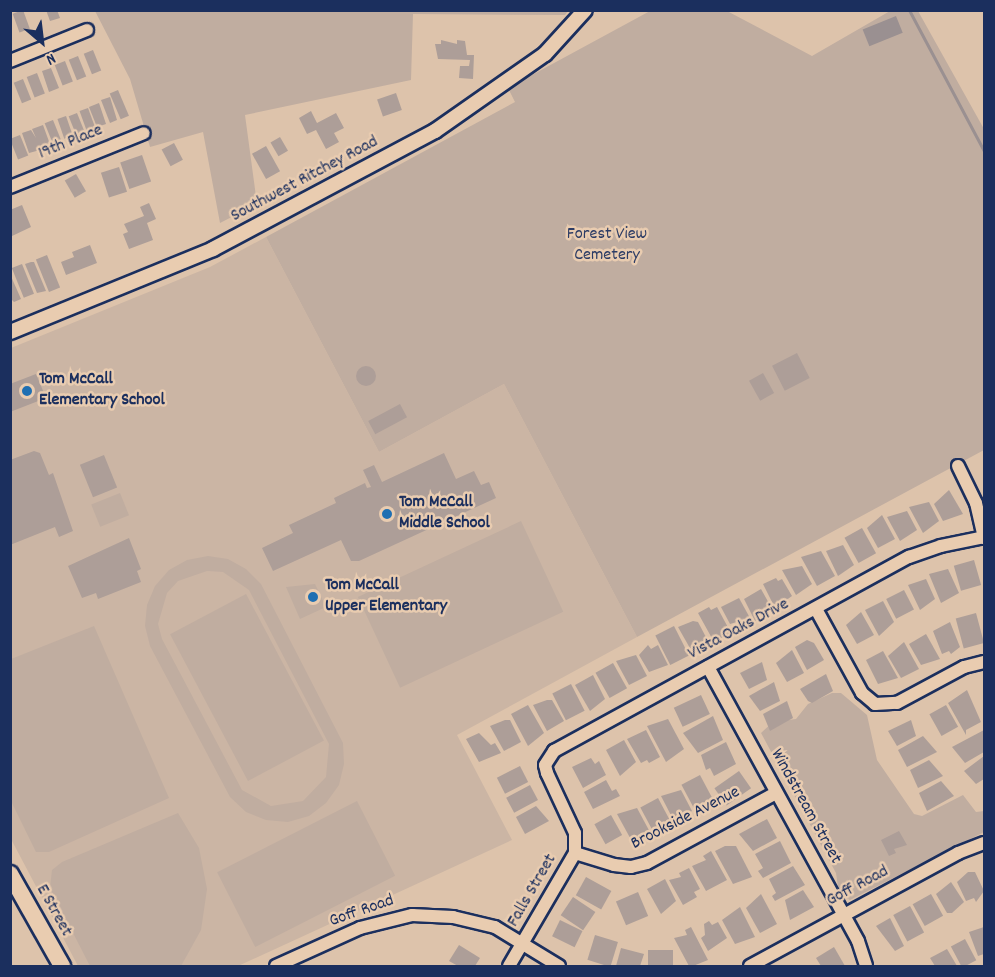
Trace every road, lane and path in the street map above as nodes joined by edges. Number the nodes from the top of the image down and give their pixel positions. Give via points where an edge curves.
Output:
1 (585, 10) edge
2 (87, 30) dead end
3 (10, 61) edge
4 (144, 133) dead end
5 (10, 187) edge
6 (10, 332) edge
7 (958, 466) dead end
8 (984, 538) edge
9 (816, 609) junction
10 (984, 662) edge
11 (708, 667) junction
12 (545, 765) joint
13 (776, 793) junction
14 (984, 843) edge
15 (575, 853) junction
16 (10, 874) edge
17 (844, 915) junction
18 (525, 942) junction
19 (301, 961) edge
20 (62, 966) edge
21 (276, 966) edge
22 (509, 966) edge
23 (559, 966) edge
24 (750, 966) edge
25 (866, 966) edge

1 - 6 street, Southwest Ritchey Road via 545,54 435,131 213,249
2 - 3 street
4 - 5 street, 19th Place
7 - 8 street via 976,503
8 - 9 street, Vista Oaks Drive via 909,557
9 - 10 street via 862,693 878,705 897,703 964,667
9 - 11 street, Vista Oaks Drive
11 - 12 street, Vista Oaks Drive via 564,744
11 - 13 street, Windstream Street
12 - 15 street, Falls Street via 575,833
13 - 15 street, Brookside Avenue via 631,867
13 - 17 street, Windstream Street
14 - 17 street, Goff Road
15 - 18 street, Falls Street
16 - 20 main road, E Street
17 - 24 street, Goff Road
17 - 25 street, Windstream Street
18 - 19 street, Goff Road via 495,927 453,917 405,916 360,928
18 - 22 street, Falls Street
18 - 23 street, Goff Road
19 - 21 street, Goff Road

